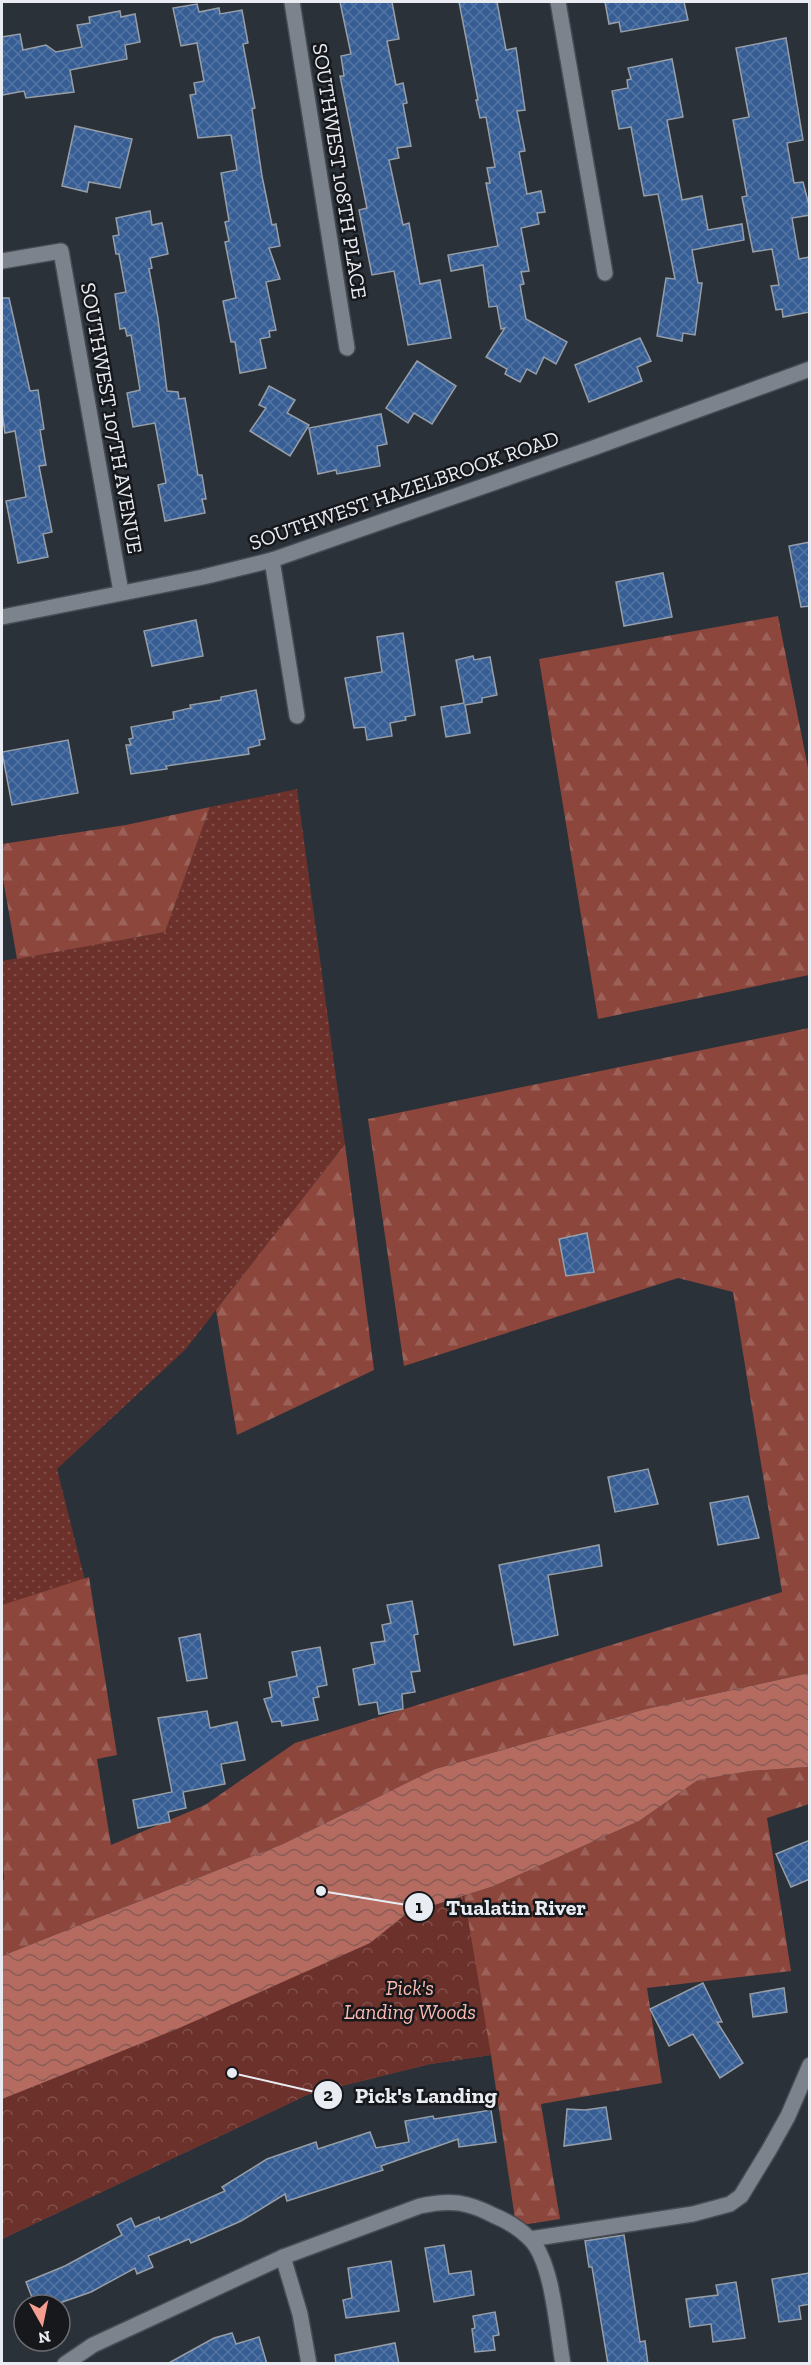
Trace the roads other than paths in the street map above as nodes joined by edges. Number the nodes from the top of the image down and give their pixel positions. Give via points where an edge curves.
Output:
1 (292, 2) edge
2 (558, 2) edge
3 (2, 261) edge
4 (605, 273) dead end
5 (347, 348) dead end
6 (810, 369) edge
7 (272, 560) junction
8 (121, 592) junction
9 (2, 617) edge
10 (297, 716) dead end
11 (810, 2066) edge
12 (530, 2239) junction
13 (283, 2257) junction
14 (65, 2364) edge
15 (309, 2364) edge
16 (563, 2364) edge

1 - 5 street, SOUTHWEST 108TH PLACE
2 - 4 street
3 - 8 street, SOUTHWEST 107TH AVENUE via 61,251
6 - 7 street, SOUTHWEST HAZELBROOK ROAD
7 - 8 street, SOUTHWEST HAZELBROOK ROAD
7 - 10 street
8 - 9 street, SOUTHWEST HAZELBROOK ROAD
11 - 12 street via 769,2150 741,2196 730,2204 693,2214
12 - 13 street via 505,2220 472,2204 435,2202
12 - 16 street via 548,2273
13 - 14 street via 93,2345
13 - 15 street via 300,2314

